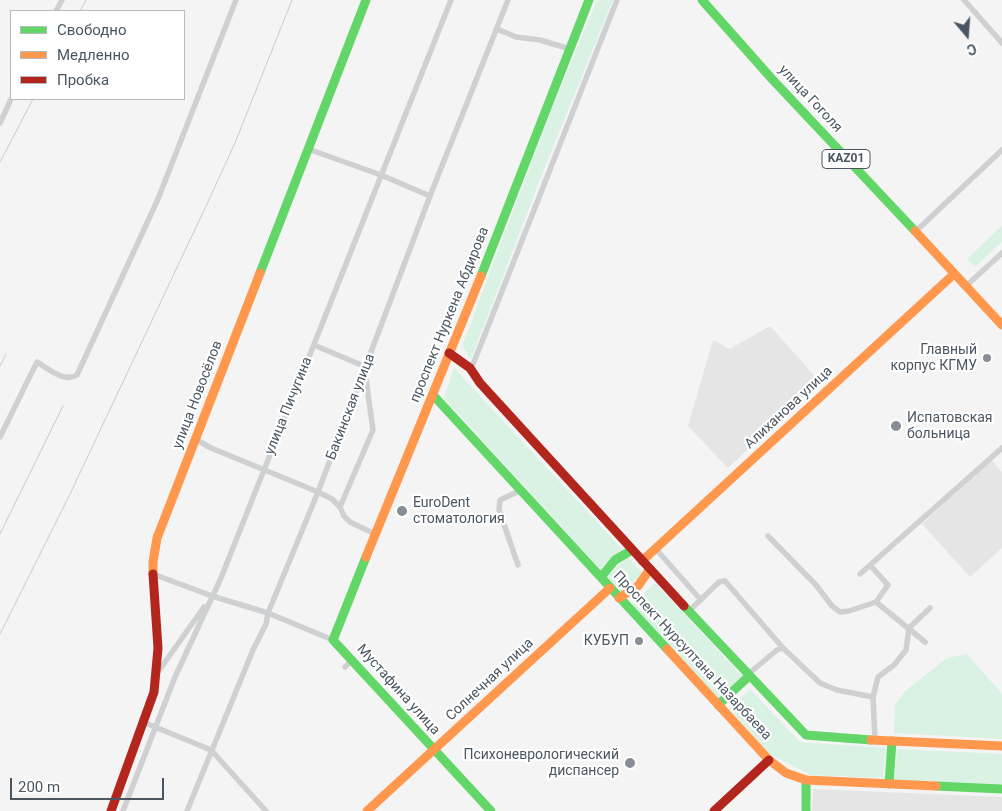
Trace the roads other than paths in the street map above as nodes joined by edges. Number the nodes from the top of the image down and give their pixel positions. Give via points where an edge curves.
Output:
1 (236, 0) edge
2 (366, 0) edge
3 (451, 0) edge
4 (508, 0) edge
5 (588, 0) edge
6 (617, 0) edge
7 (702, 0) edge
8 (964, 0) edge
9 (497, 29) junction
10 (1002, 43) edge
11 (570, 49) junction
12 (11, 100) edge
13 (0, 123) edge
14 (308, 149) junction
15 (1002, 150) edge
16 (381, 175) junction
17 (430, 196) junction
18 (915, 232) junction
19 (1002, 253) edge
20 (954, 274) junction
21 (966, 286) junction
22 (1002, 325) edge
23 (314, 345) junction
24 (449, 353) junction
25 (366, 368) junction
26 (470, 368) junction
27 (433, 395) junction
28 (0, 437) edge
29 (195, 439) junction
30 (1002, 448) edge
31 (264, 470) junction
32 (519, 491) junction
33 (318, 492) junction
34 (340, 507) junction
35 (375, 534) junction
36 (768, 536) dead end
37 (655, 548) junction
38 (632, 550) junction
39 (642, 561) junction
40 (518, 565) dead end
41 (870, 565) junction
42 (650, 570) junction
43 (153, 574) junction
44 (860, 574) dead end
45 (601, 577) junction
46 (610, 588) junction
47 (212, 596) junction
48 (619, 598) junction
49 (701, 600) junction
50 (876, 602) junction
51 (930, 608) dead end
52 (689, 611) junction
53 (268, 613) junction
54 (909, 628) junction
55 (333, 640) junction
56 (926, 642) dead end
57 (783, 648) junction
58 (158, 672) junction
59 (748, 676) junction
60 (873, 697) junction
61 (718, 705) junction
62 (143, 722) junction
63 (154, 728) junction
64 (875, 740) junction
65 (892, 741) junction
66 (1002, 746) edge
67 (211, 750) junction
68 (434, 750) junction
69 (769, 760) junction
70 (806, 780) junction
71 (888, 784) junction
72 (1002, 789) edge
73 (111, 811) edge
74 (123, 811) edge
75 (187, 811) edge
76 (266, 811) edge
77 (367, 811) edge
78 (491, 811) edge
79 (714, 811) edge
80 (806, 811) edge

1 - 28 street via 158,199 77,375 66,378 37,362
2 - 14 main road, улица Новосёлов
3 - 16 street, улица Пичугина
4 - 9 street, Бакинская улица
5 - 11 main road, проспект Нуркена Абдирова
6 - 26 street
7 - 18 main road, улица Гоголя / KАZ01
8 - 10 street
9 - 11 street via 516,37
9 - 17 street, Бакинская улица
11 - 24 main road, проспект Нуркена Абдирова
12 - 13 street
14 - 16 street
14 - 29 main road, улица Новосёлов
15 - 18 street
16 - 17 street
16 - 23 street, улица Пичугина
17 - 25 street, Бакинская улица
18 - 20 main road, улица Гоголя / KАZ01
19 - 21 street
20 - 21 main road, улица Гоголя / KАZ01
20 - 37 main road, Алиханова улица
21 - 22 main road, улица Гоголя / KАZ01
23 - 25 street
23 - 31 street, улица Пичугина
24 - 26 main road, Проспект Нурсултана Назарбаева
24 - 27 main road, проспект Нуркена Абдирова
25 - 33 street, Бакинская улица
25 - 34 street via 373,430
26 - 38 main road, Проспект Нурсултана Назарбаева via 480,383
27 - 32 main road, Проспект Нурсултана Назарбаева
27 - 35 main road, проспект Нуркена Абдирова
29 - 31 street
29 - 43 main road, улица Новосёлов via 157,538
30 - 41 street
31 - 33 street
31 - 47 street, улица Пичугина
32 - 40 street via 500,500 499,510
32 - 45 main road, Проспект Нурсултана Назарбаева
33 - 34 street
33 - 53 street, Бакинская улица
34 - 35 street via 350,522
35 - 55 main road, проспект Нуркена Абдирова
36 - 50 street via 840,612
37 - 39 main road, Алиханова улица
37 - 49 street
38 - 39 main road, Проспект Нурсултана Назарбаева
38 - 45 main road via 615,560
39 - 42 main road, Проспект Нурсултана Назарбаева
41 - 44 street
41 - 50 street via 888,585
42 - 48 main road via 638,586
42 - 52 main road, Проспект Нурсултана Назарбаева
43 - 47 street, Мустафина улица
43 - 58 main road, улица Новосёлов
45 - 46 main road, Проспект Нурсултана Назарбаева
46 - 48 main road, Проспект Нурсултана Назарбаева
46 - 68 main road, Солнечная улица
47 - 53 street, Мустафина улица
47 - 58 street
47 - 63 street, улица Пичугина
48 - 61 main road, Проспект Нурсултана Назарбаева
49 - 52 street
49 - 57 street via 725,580
50 - 54 street
51 - 54 street
52 - 59 main road, Проспект Нурсултана Назарбаева
53 - 55 street, Мустафина улица
53 - 67 street, Бакинская улица
54 - 56 street
54 - 60 street via 906,650 878,678
55 - 68 main road, Мустафина улица via 348,663
57 - 59 street
57 - 60 street via 820,683 836,690
58 - 62 main road, улица Новосёлов
59 - 61 main road
59 - 64 main road, Проспект Нурсултана Назарбаева via 806,735
60 - 64 street
61 - 69 main road, Проспект Нурсултана Назарбаева
62 - 63 street
62 - 73 main road, улица Новосёлов
63 - 67 street
63 - 74 street, улица Пичугина
64 - 65 main road, Проспект Нурсултана Назарбаева
65 - 66 main road, Проспект Нурсултана Назарбаева
65 - 71 main road
67 - 75 street, Бакинская улица
67 - 76 street
68 - 77 main road, Солнечная улица
68 - 78 main road, Мустафина улица
69 - 70 main road, Проспект Нурсултана Назарбаева via 786,773
69 - 79 main road
70 - 71 main road, Проспект Нурсултана Назарбаева
70 - 80 main road
71 - 72 main road, Проспект Нурсултана Назарбаева

